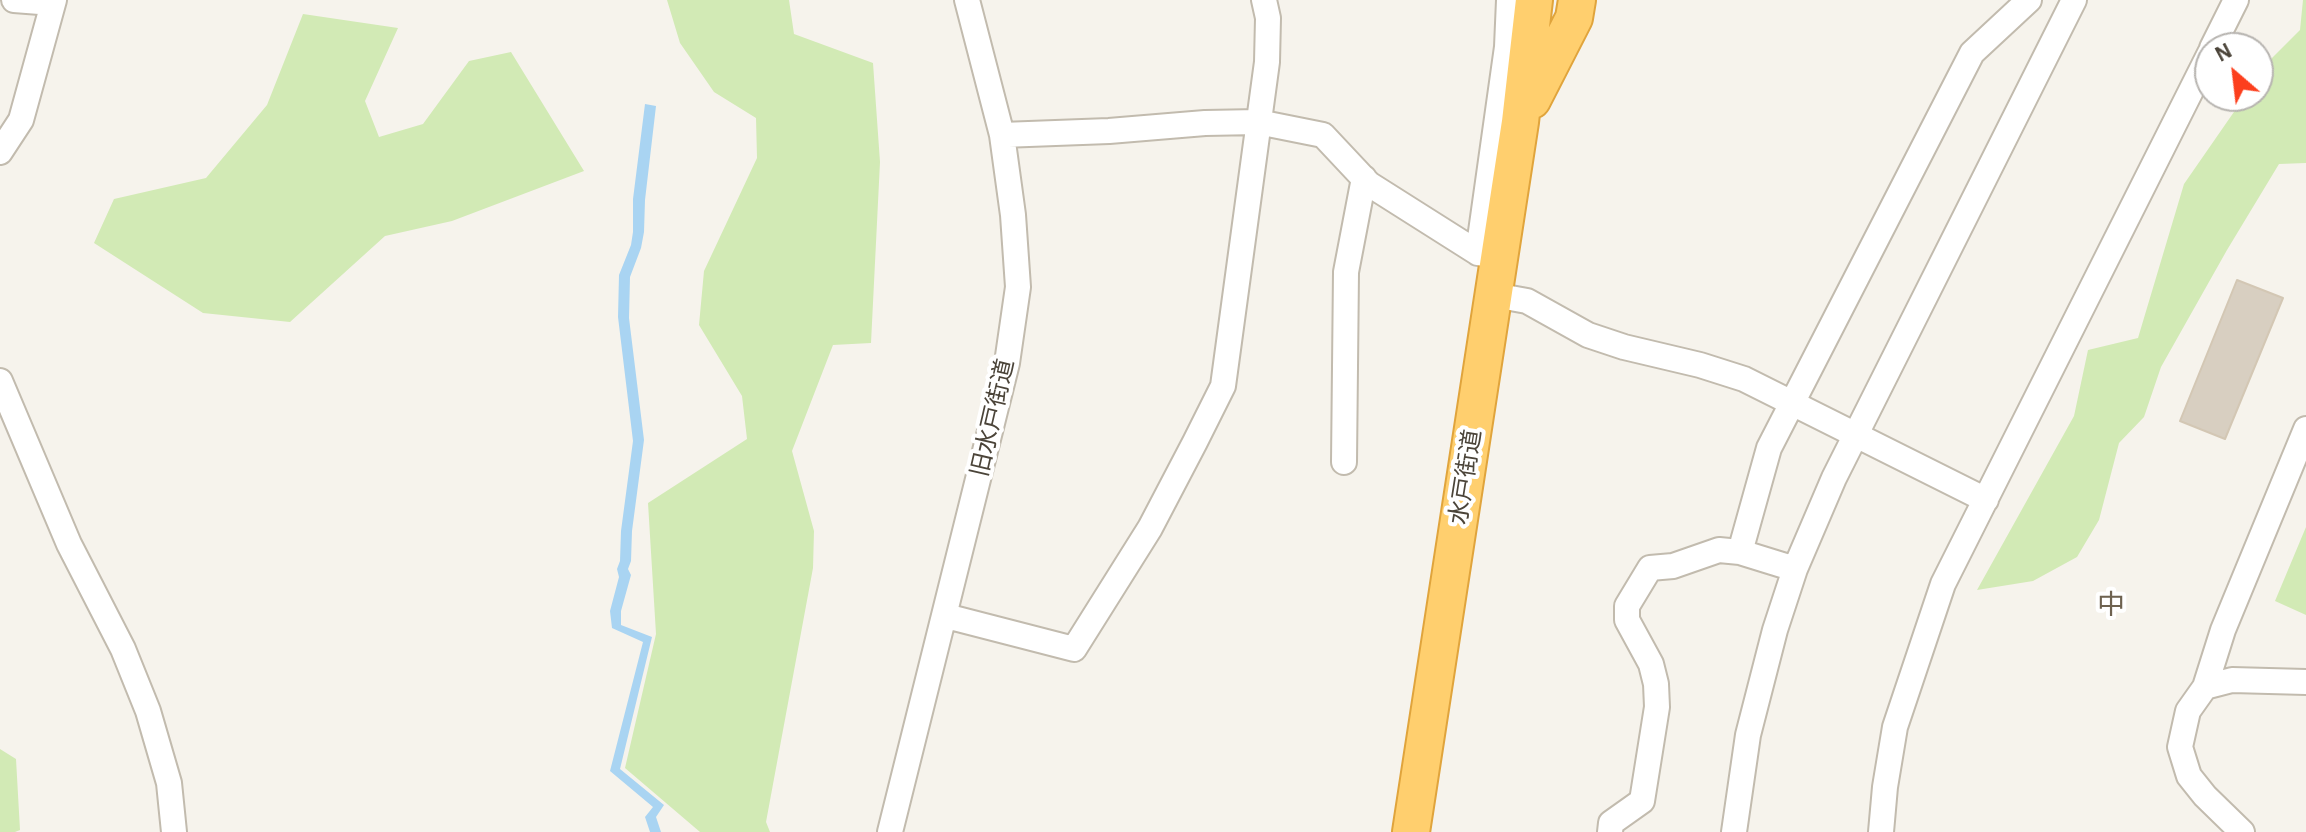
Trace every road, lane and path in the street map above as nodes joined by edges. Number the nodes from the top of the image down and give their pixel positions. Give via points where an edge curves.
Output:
1 (14, 0) edge
2 (967, 0) edge
3 (1264, 0) edge
4 (1509, 0) edge
5 (1534, 0) edge
6 (1577, 0) edge
7 (2029, 0) edge
8 (2074, 0) edge
9 (2236, 0) edge
10 (54, 2) edge
11 (2220, 32) edge
12 (2194, 84) edge
13 (1258, 122) junction
14 (1520, 122) junction
15 (1002, 135) junction
16 (0, 152) edge
17 (1364, 178) junction
18 (1489, 254) junction
19 (1494, 295) junction
20 (0, 381) edge
21 (1794, 402) junction
22 (2306, 429) edge
23 (1856, 435) junction
24 (1344, 462) dead end
25 (1986, 500) junction
26 (1740, 552) junction
27 (1795, 569) junction
28 (946, 616) junction
29 (2306, 682) edge
30 (2205, 687) junction
31 (174, 832) edge
32 (890, 832) edge
33 (1411, 832) edge
34 (1610, 832) edge
35 (1734, 832) edge
36 (1881, 832) edge
37 (2242, 832) edge

1 - 10 street
2 - 15 street, 旧水戸街道
3 - 13 street via 1267,62
4 - 18 street
5 - 14 highway, 水戸街道
6 - 14 highway via 1574,18
7 - 21 street via 1972,53
8 - 23 street
9 - 11 street
10 - 16 street via 21,120
12 - 25 street
13 - 15 street
13 - 17 street via 1323,135
13 - 28 street via 1223,386 1150,528 1074,649
14 - 18 highway, 水戸街道
15 - 28 street, 旧水戸街道 via 1018,287 1007,363
17 - 18 street
17 - 24 street via 1346,272
18 - 19 highway, 水戸街道
19 - 21 street via 1527,301 1588,335 1744,379
19 - 33 highway, 水戸街道
20 - 31 street via 148,711 169,783
21 - 23 street
21 - 26 street via 1769,448
22 - 30 street via 2223,630
23 - 25 street
23 - 27 street
25 - 36 street via 1943,584 1899,713
26 - 27 street
26 - 34 street via 1719,550 1650,568 1627,606 1627,620 1651,664 1657,707 1642,801 1611,823
27 - 35 street via 1748,735
28 - 32 street, 旧水戸街道
29 - 30 street via 2232,680
30 - 37 street via 2188,711 2180,747 2189,776

